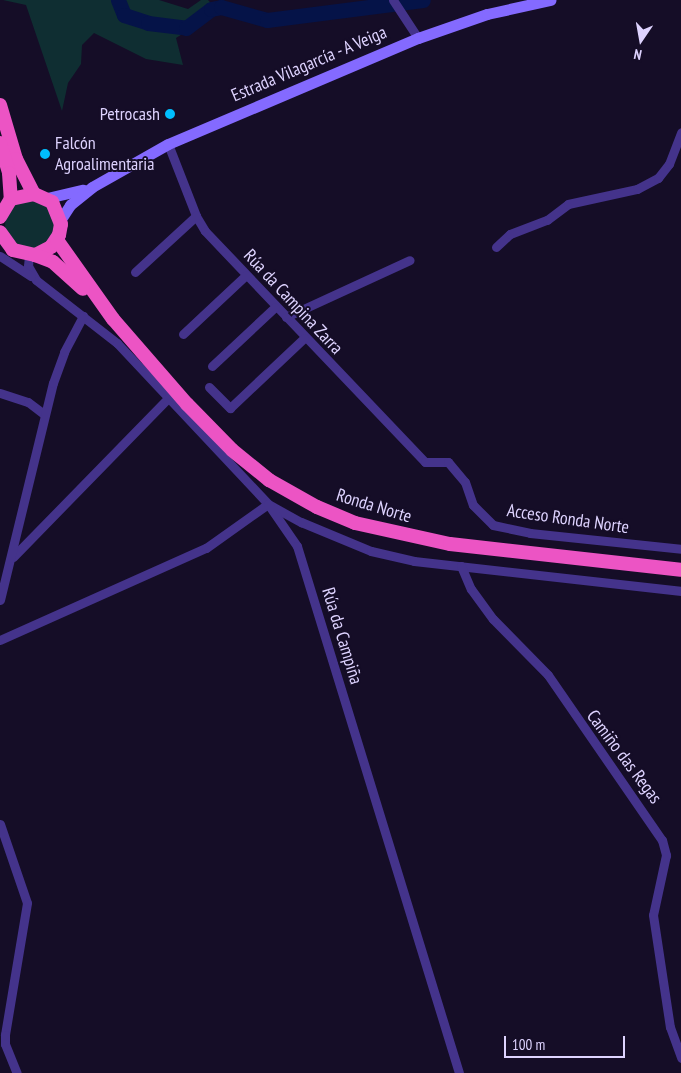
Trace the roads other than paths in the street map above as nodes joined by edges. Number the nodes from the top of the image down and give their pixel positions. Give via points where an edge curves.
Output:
1 (393, 0) edge
2 (550, 0) edge
3 (418, 38) junction
4 (0, 105) edge
5 (681, 132) edge
6 (0, 143) edge
7 (168, 144) junction
8 (92, 186) junction
9 (41, 196) junction
10 (11, 199) junction
11 (0, 214) edge
12 (196, 216) junction
13 (61, 219) junction
14 (57, 240) junction
15 (3, 247) edge
16 (496, 247) dead end
17 (32, 255) junction
18 (410, 260) dead end
19 (135, 272) dead end
20 (246, 275) junction
21 (34, 278) junction
22 (275, 307) junction
23 (105, 309) junction
24 (83, 316) junction
25 (286, 317) junction
26 (183, 334) dead end
27 (304, 338) junction
28 (212, 366) dead end
29 (209, 387) dead end
30 (0, 393) edge
31 (168, 398) junction
32 (44, 414) junction
33 (425, 462) joint
34 (268, 504) junction
35 (681, 549) edge
36 (13, 558) junction
37 (461, 566) junction
38 (681, 570) edge
39 (681, 591) edge
40 (0, 600) edge
41 (0, 640) edge
42 (0, 824) edge
43 (681, 1058) edge
44 (17, 1073) edge
45 (459, 1073) edge

1 - 3 street
2 - 3 main road, Estrada Vilagarcía - A Veiga via 487,14
3 - 7 main road, Estrada Vilagarcía - A Veiga
4 - 9 highway via 20,169
5 - 16 street via 669,164 658,178 637,189 568,204 547,220 510,234
6 - 10 highway via 10,173
7 - 8 main road, Estrada Vilagarcía - A Veiga
7 - 12 street, Rúa da Campina Zarra
8 - 9 main road, Estrada Vilagarcía - A Veiga
8 - 13 main road, Estrada Vilagarcía - A Veiga via 70,205
9 - 10 highway, Estrada Vilagarcía - A Veiga
9 - 13 highway via 56,207
10 - 11 highway
12 - 19 street
12 - 20 street, Rúa da Campina Zarra
13 - 14 highway, Estrada Vilagarcía - A Veiga
14 - 17 highway via 44,252
14 - 23 highway, Ronda Norte
15 - 17 highway
15 - 21 street
17 - 21 street via 28,266
17 - 23 highway, Ronda Norte via 53,262
18 - 25 street
20 - 22 street, Rúa da Campina Zarra
20 - 26 street
21 - 24 street
22 - 25 street, Rúa da Campina Zarra
22 - 28 street
23 - 38 highway, Ronda Norte via 187,404 232,450 269,480 317,507 355,523 450,544
24 - 31 street via 117,343
24 - 32 street via 64,352
25 - 27 street, Rúa da Campina Zarra
27 - 29 street via 230,408
27 - 33 street, Rúa da Campina Zarra
30 - 32 street via 28,402
31 - 34 street
31 - 36 street
32 - 36 street via 25,488
33 - 35 street, Acceso Ronda Norte via 448,462 465,482 473,505 493,525 530,533
34 - 37 street via 301,522 371,551 414,561
34 - 41 street via 206,548
34 - 45 street, Rúa da Campiña via 297,546
36 - 40 street
37 - 39 street
37 - 43 street, Camiño das Regas via 471,589 493,618 548,675 567,707 641,806 662,840 666,855 653,915 670,1027
42 - 44 street via 27,903 5,1036

